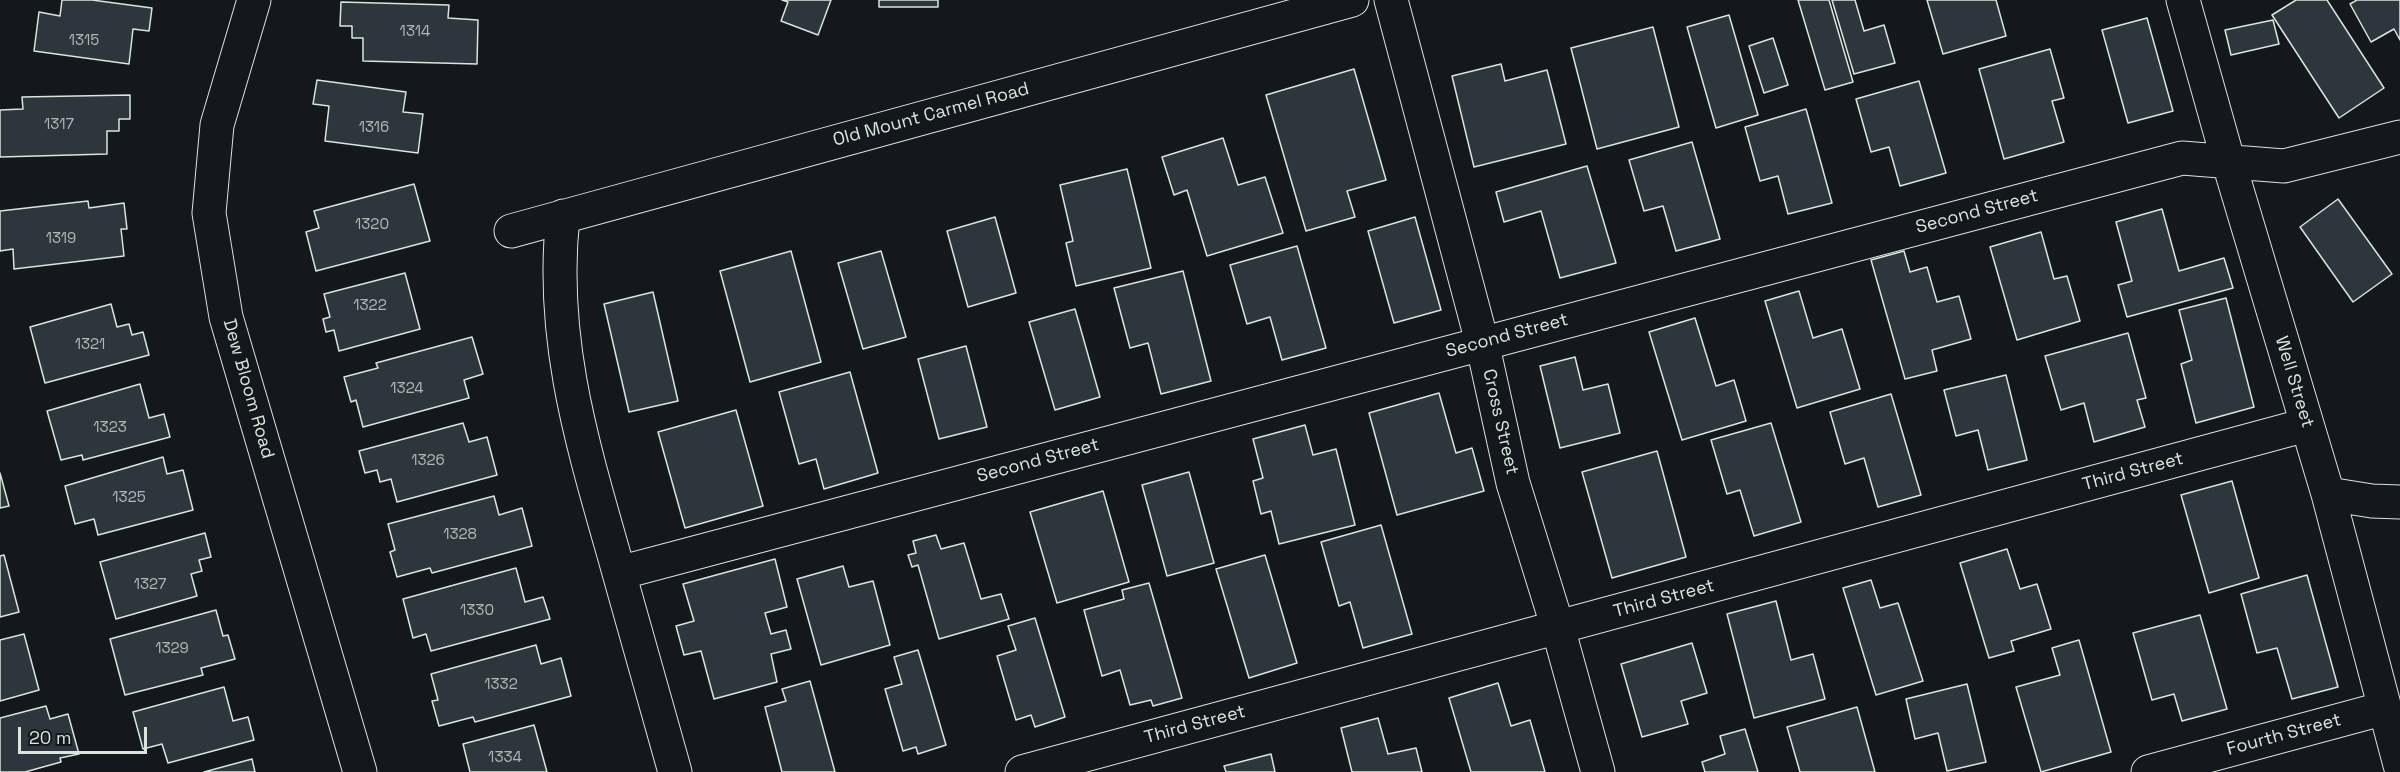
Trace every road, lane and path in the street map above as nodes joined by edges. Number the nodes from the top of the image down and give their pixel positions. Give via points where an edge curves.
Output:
1 (254, 0) edge
2 (1352, 0) edge
3 (1390, 0) edge
4 (2183, 0) edge
5 (2400, 137) edge
6 (2228, 160) junction
7 (563, 216) junction
8 (511, 231) dead end
9 (1482, 342) junction
10 (2306, 425) junction
11 (2328, 494) junction
12 (2400, 502) edge
13 (619, 573) junction
14 (1558, 628) junction
15 (2385, 708) junction
16 (2400, 765) edge
17 (360, 772) edge
18 (675, 772) edge
19 (1022, 772) edge
20 (1598, 772) edge
21 (2148, 772) edge

1 - 17 street, Dew Bloom Road via 218,125 209,213 226,316
2 - 7 street, Old Mount Carmel Road
3 - 9 street, Cross Street
4 - 6 street, Well Street
5 - 6 street, Second Street via 2284,166
6 - 9 street, Second Street via 2182,158
6 - 10 street, Well Street
7 - 8 street, Old Mount Carmel Road
7 - 13 street via 559,293 565,357 587,460
9 - 13 street, Second Street
9 - 14 street, Cross Street via 1513,483
10 - 11 street, Well Street
10 - 14 street, Third Street
11 - 12 street
11 - 15 street, Well Street
13 - 18 street
14 - 19 street, Third Street
14 - 20 street, Cross Street
15 - 16 street, Well Street
15 - 21 street, Fourth Street

